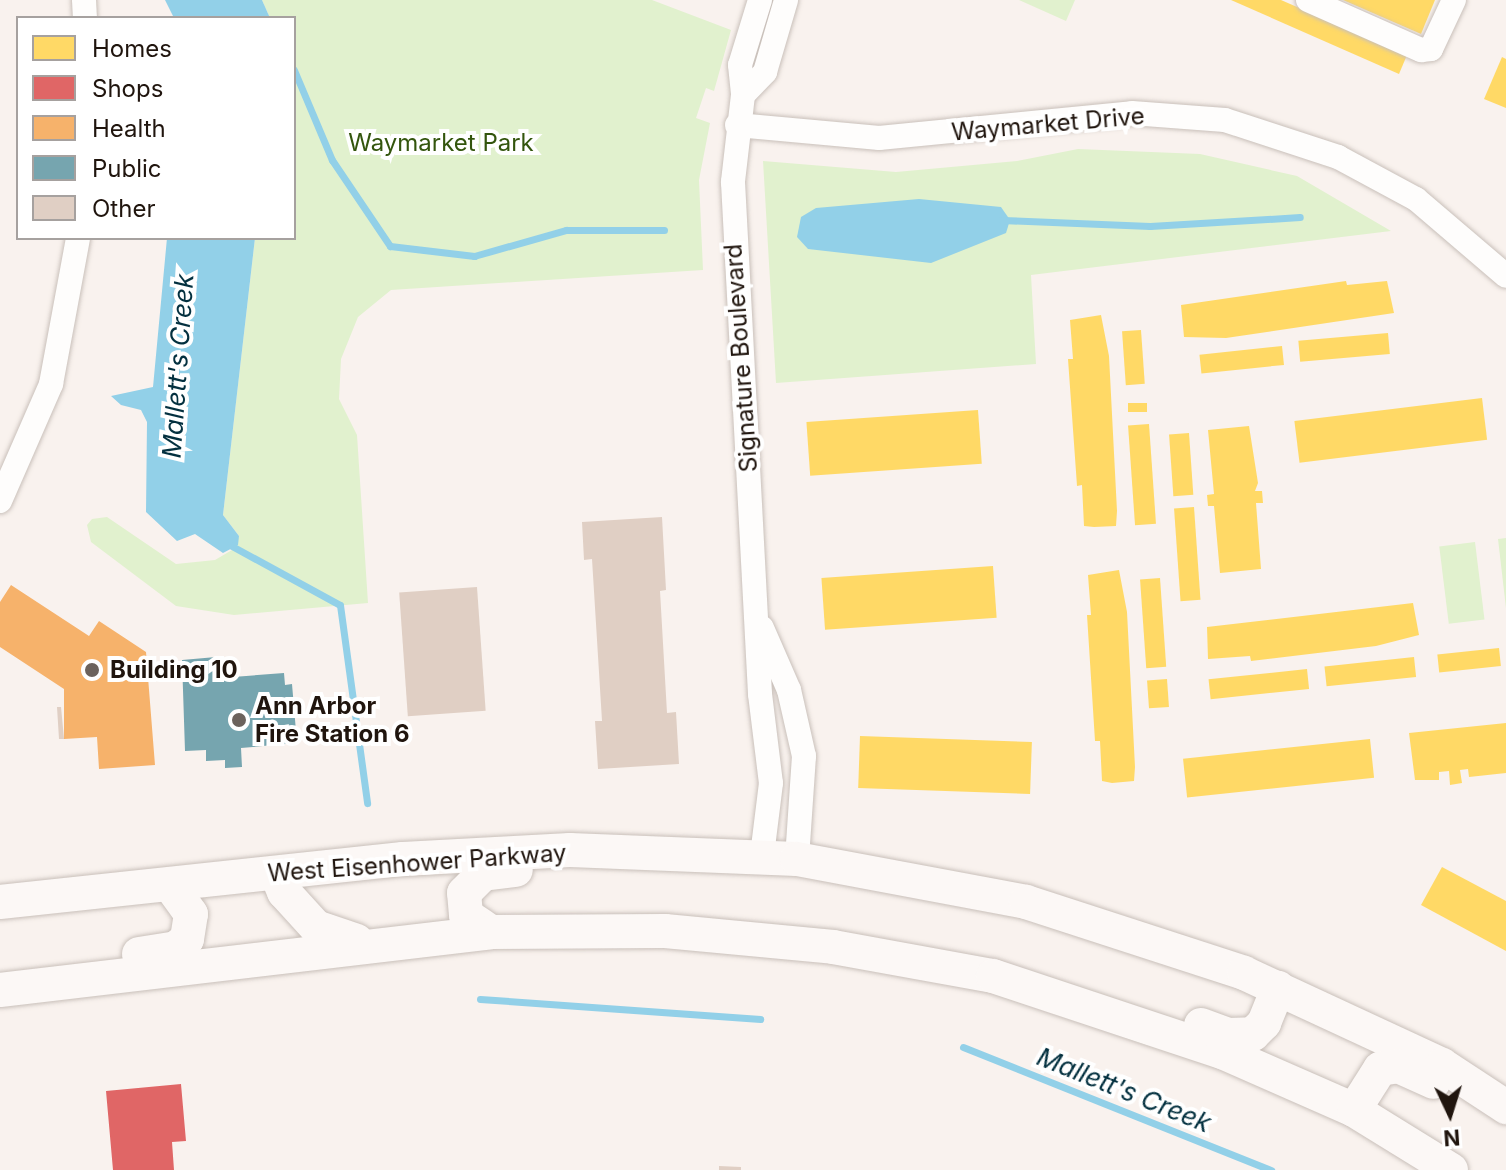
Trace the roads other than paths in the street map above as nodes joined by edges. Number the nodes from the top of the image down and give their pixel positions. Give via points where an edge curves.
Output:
1 (760, 0) edge
2 (786, 0) edge
3 (1308, 0) edge
4 (1454, 0) edge
5 (743, 95) junction
6 (737, 125) junction
7 (78, 240) edge
8 (1506, 276) edge
9 (0, 501) edge
10 (760, 622) junction
11 (748, 854) junction
12 (797, 859) junction
13 (276, 873) junction
14 (170, 885) junction
15 (135, 888) junction
16 (0, 902) edge
17 (0, 924) edge
18 (491, 932) junction
19 (371, 944) junction
20 (0, 970) edge
21 (993, 976) junction
22 (1278, 988) junction
23 (0, 990) edge
24 (1506, 1107) edge
25 (1354, 1110) junction
26 (1506, 1126) edge
27 (1451, 1170) edge

1 - 5 street, Signature Boulevard via 740,65
2 - 5 street, Signature Boulevard via 765,72
3 - 4 street via 1421,50 1431,49
5 - 6 street, Signature Boulevard
6 - 8 street, Waymarket Drive via 879,138 1132,113 1225,120 1313,147 1416,199
6 - 10 street, Signature Boulevard via 733,246
7 - 9 street via 51,384
10 - 11 street, Signature Boulevard via 760,694 771,783
10 - 12 street, Signature Boulevard via 789,690 804,756
11 - 12 main road, West Eisenhower Parkway
11 - 13 main road, West Eisenhower Parkway via 570,850 403,859
11 - 18 main road via 690,871 565,868 483,874 471,881 462,905 472,923
12 - 22 main road, West Eisenhower Parkway via 1026,902
13 - 14 main road, West Eisenhower Parkway
13 - 19 main road via 284,892 316,927
14 - 15 main road, West Eisenhower Parkway
14 - 20 main road via 188,904 192,926 176,948
15 - 16 main road, West Eisenhower Parkway
15 - 17 main road via 74,915
18 - 19 main road
18 - 21 main road via 665,931 833,947
19 - 23 main road
21 - 22 main road via 1058,977 1240,1036 1258,1031
21 - 25 main road via 1222,1052
22 - 24 main road, West Eisenhower Parkway via 1442,1065
25 - 26 main road via 1380,1069 1398,1066
25 - 27 main road

